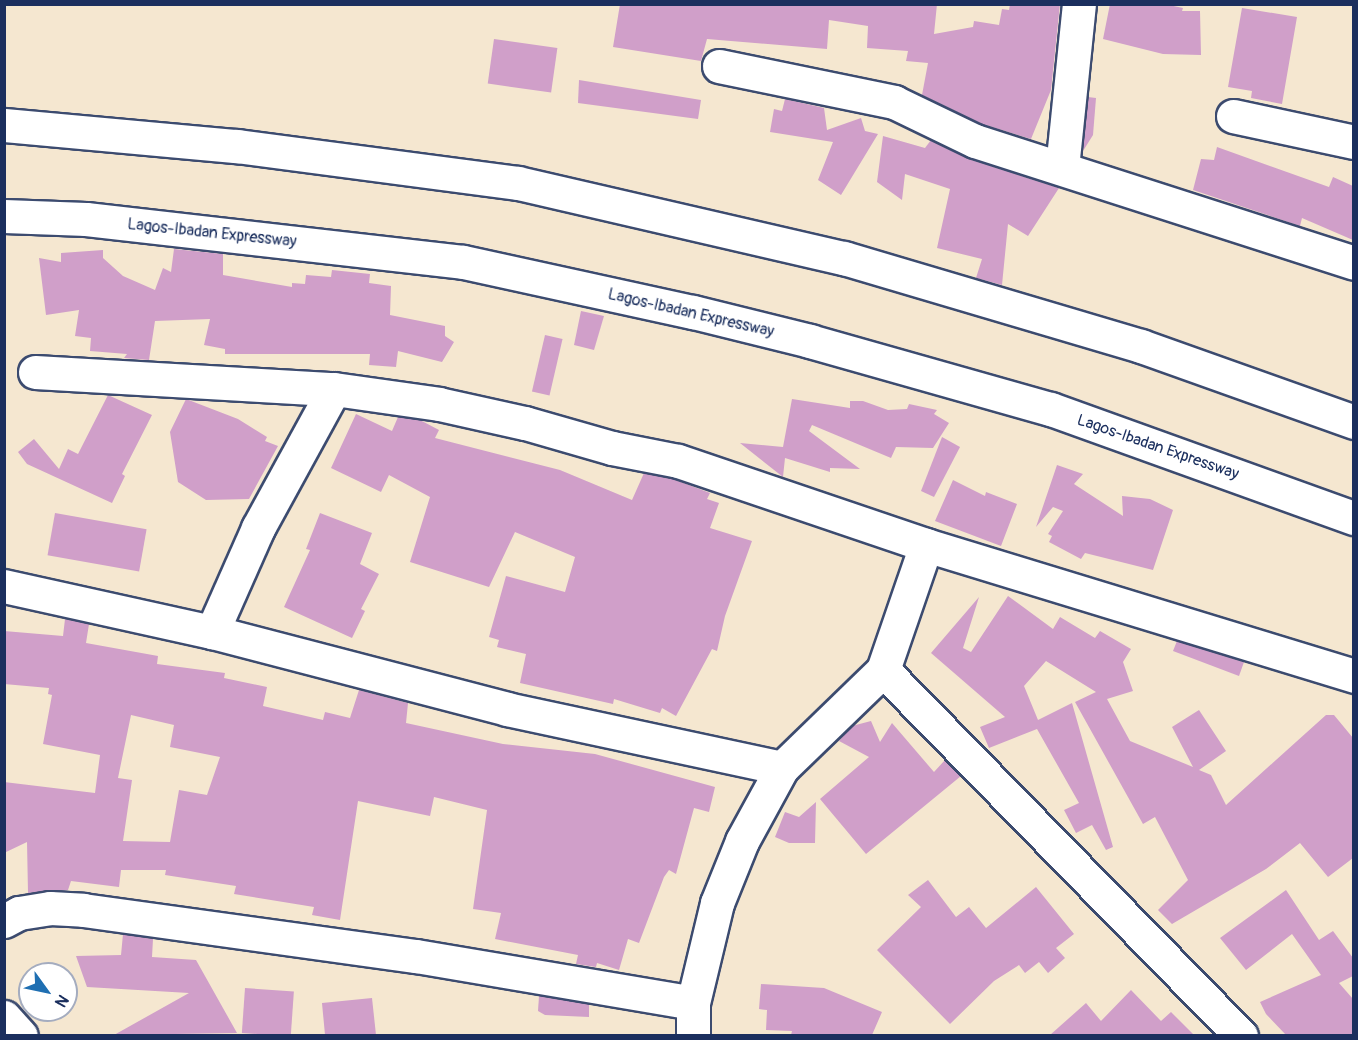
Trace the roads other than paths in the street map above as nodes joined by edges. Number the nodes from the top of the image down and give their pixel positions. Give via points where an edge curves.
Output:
1 (1079, 4) edge
2 (719, 66) dead end
3 (1233, 116) dead end
4 (4, 125) edge
5 (1353, 142) edge
6 (1062, 168) junction
7 (4, 216) edge
8 (1353, 263) edge
9 (35, 372) dead end
10 (334, 389) junction
11 (1353, 422) edge
12 (1353, 518) edge
13 (926, 545) junction
14 (4, 586) edge
15 (212, 632) junction
16 (883, 670) junction
17 (1353, 676) edge
18 (782, 768) junction
19 (4, 921) edge
20 (693, 1003) junction
21 (4, 1017) edge
22 (21, 1035) edge
23 (693, 1035) edge
24 (1241, 1035) edge

1 - 6 main road
2 - 6 main road via 894,102 975,141
3 - 5 main road
4 - 11 main road via 237,146 518,183 855,261 1141,346
6 - 8 main road
7 - 12 main road, Lagos-Ibadan Expressway via 86,219 463,262 682,309 810,340 1051,409
9 - 10 main road
10 - 13 main road via 439,404 678,461
10 - 15 main road via 258,528
13 - 16 main road
13 - 17 main road
14 - 15 main road
15 - 18 main road via 507,709
16 - 18 main road
16 - 24 main road
18 - 20 main road via 717,903
19 - 20 main road via 19,913 50,908 83,910 416,956
20 - 23 main road
21 - 22 main road

